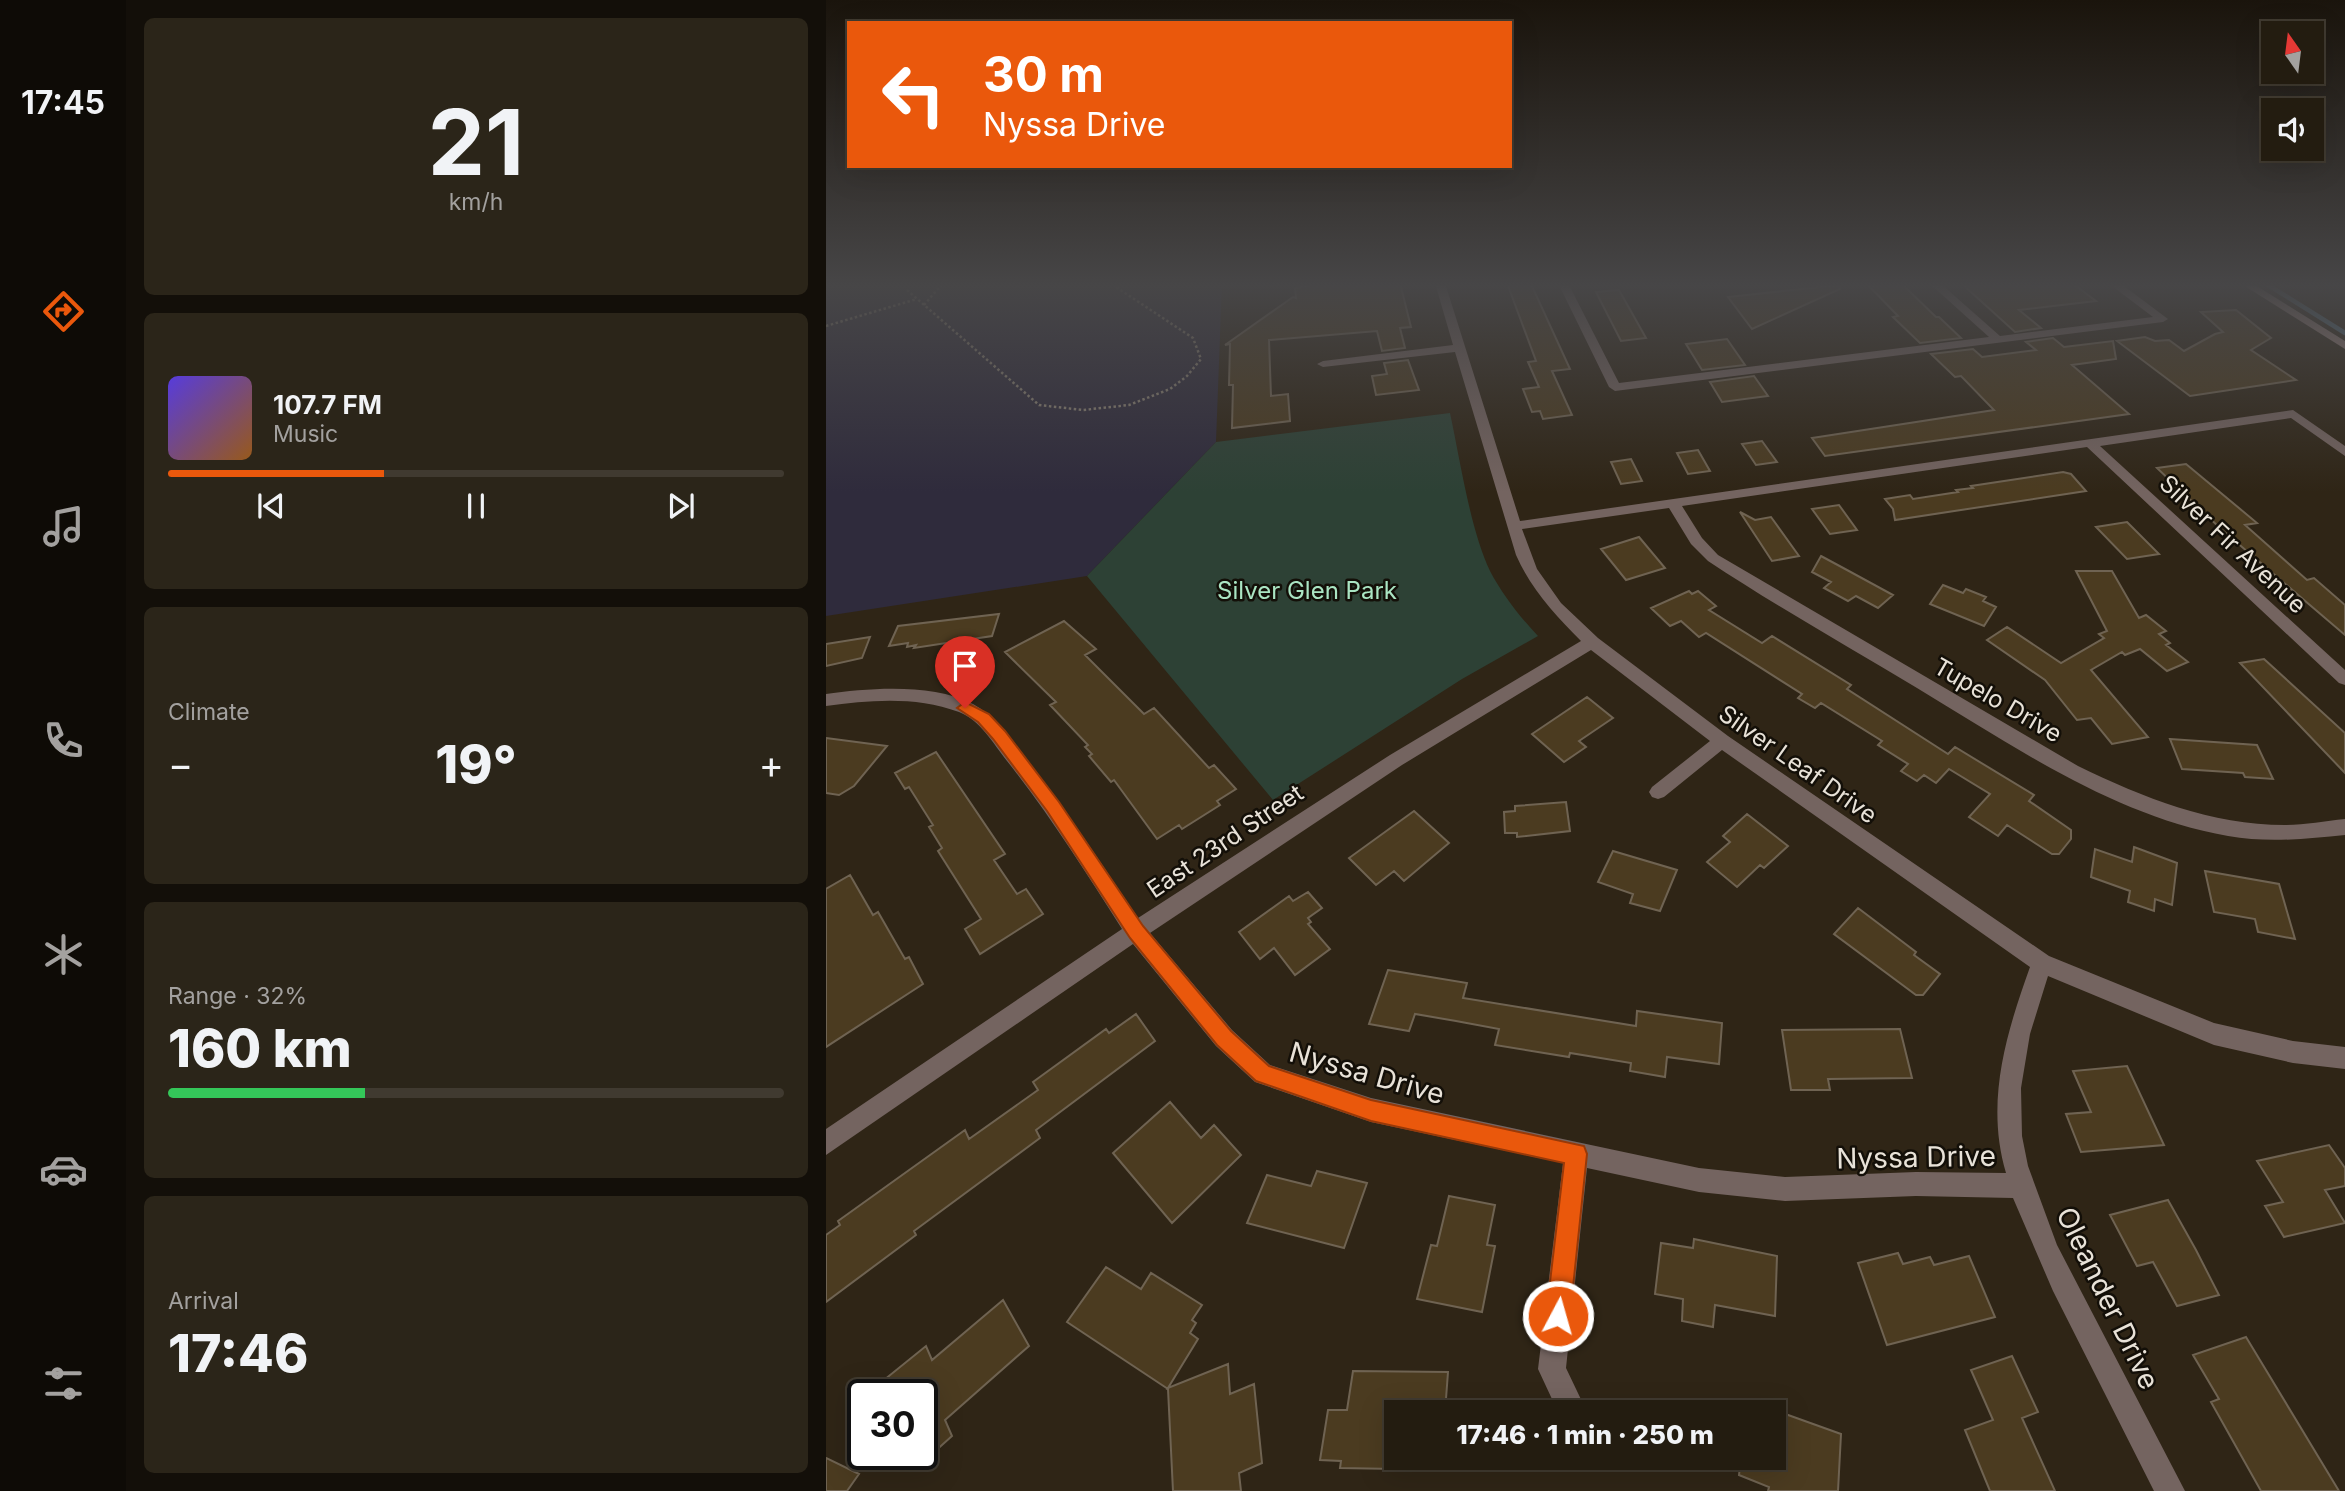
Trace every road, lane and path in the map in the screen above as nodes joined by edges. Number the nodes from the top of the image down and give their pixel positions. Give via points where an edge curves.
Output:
1 (979, 353) edge
2 (1199, 353) edge
3 (1420, 353) edge
4 (1460, 353) edge
5 (1598, 353) edge
6 (1895, 353) edge
7 (1322, 364) dead end
8 (2090, 443) junction
9 (2345, 452) edge
10 (1674, 504) junction
11 (1514, 526) junction
12 (1591, 642) junction
13 (2345, 679) edge
14 (826, 700) edge
15 (1722, 741) junction
16 (1658, 792) dead end
17 (2345, 827) edge
18 (1136, 932) junction
19 (2042, 963) junction
20 (2345, 1058) edge
21 (826, 1143) edge
22 (1576, 1154) junction
23 (2023, 1186) junction
24 (1567, 1400) edge
25 (2170, 1491) edge

1 - 2 path via 1039,405 1094,411 1173,388 1191,375 1201,359
3 - 7 street
4 - 11 street, Silver Leaf Drive
5 - 6 street via 1615,387
8 - 9 street via 2293,414
8 - 10 street
8 - 13 street, Silver Fir Avenue
10 - 11 street
10 - 17 street, Tupelo Drive via 1696,541 1732,570 2096,785 2219,828 2314,832
11 - 12 street, Silver Leaf Drive via 1530,570 1556,607
12 - 15 street, Silver Leaf Drive
12 - 18 street, East 23rd Street via 1422,742
14 - 18 street, Nyssa Drive via 869,694 921,696 984,718 1053,806
15 - 16 street
15 - 19 street, Silver Leaf Drive
18 - 21 street, East 23rd Street
18 - 22 street, Nyssa Drive via 1224,1038 1263,1074 1371,1110
19 - 20 street, Silver Leaf Drive via 2214,1034
19 - 23 street, Oleander Drive via 2012,1059 2010,1142
22 - 23 street, Nyssa Drive via 1699,1180 1785,1189
22 - 24 street via 1552,1369
23 - 25 street, Oleander Drive via 2039,1238

